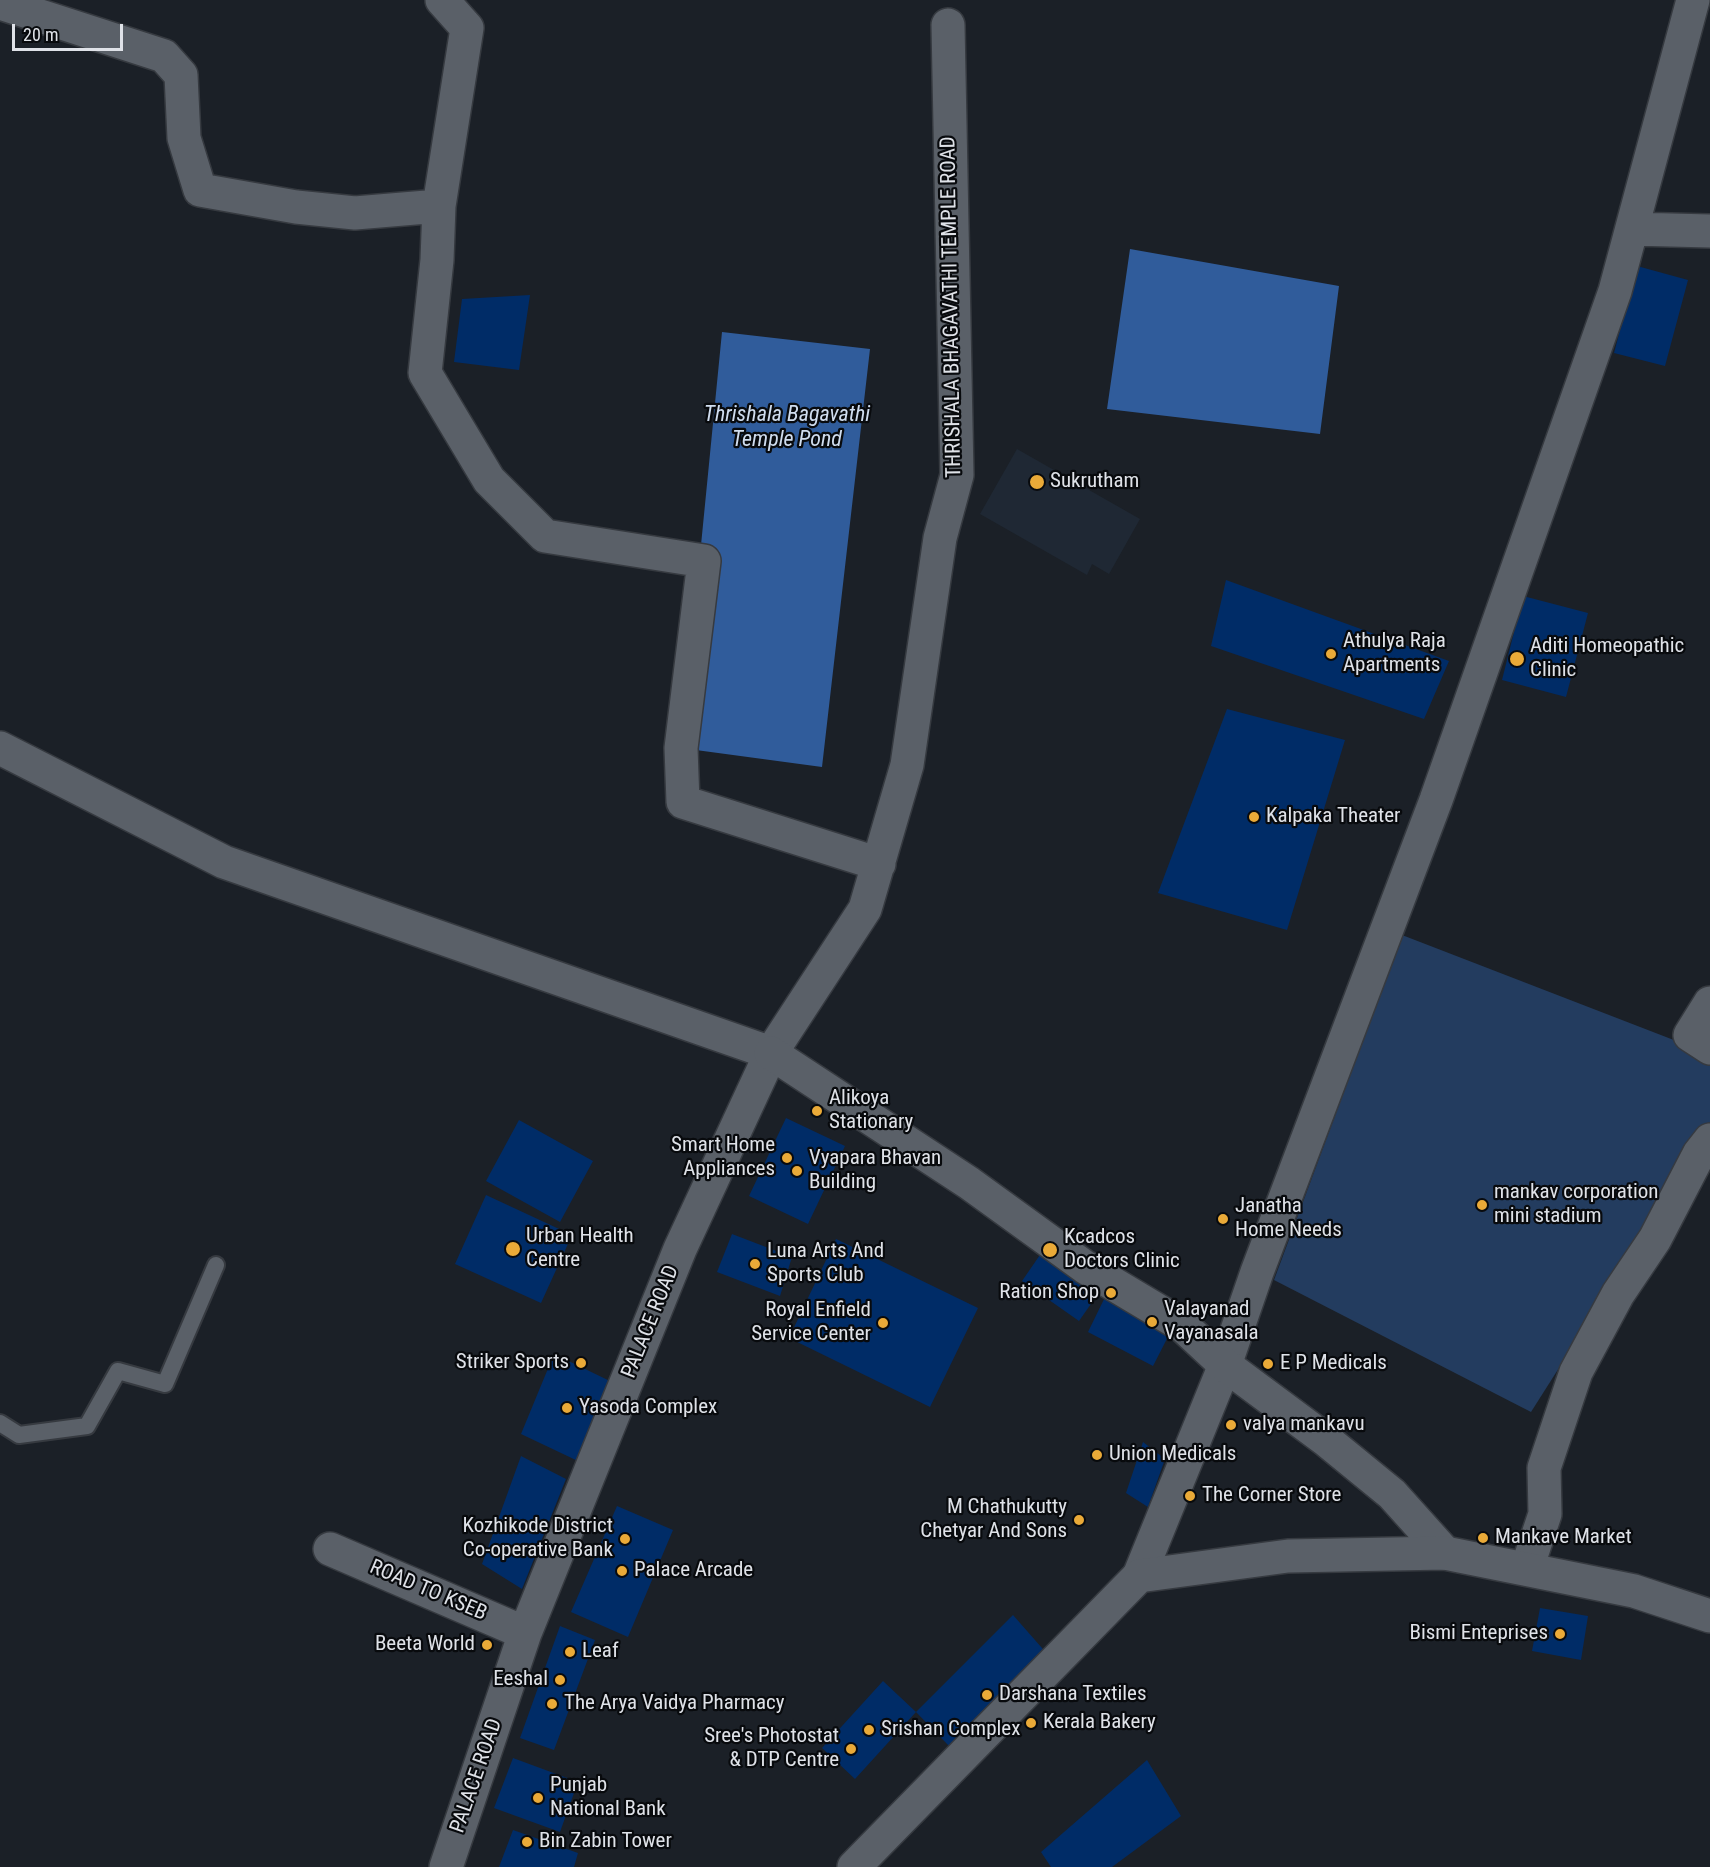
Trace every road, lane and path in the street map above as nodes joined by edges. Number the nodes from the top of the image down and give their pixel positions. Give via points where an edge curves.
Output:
1 (442, 0) edge
2 (1692, 0) edge
3 (0, 3) edge
4 (948, 26) dead end
5 (439, 206) junction
6 (1632, 228) junction
7 (1710, 231) edge
8 (0, 748) edge
9 (879, 864) junction
10 (1710, 1003) edge
11 (1710, 1048) edge
12 (771, 1053) junction
13 (1710, 1140) edge
14 (216, 1265) dead end
15 (1225, 1365) junction
16 (0, 1423) edge
17 (330, 1549) dead end
18 (1445, 1553) junction
19 (1527, 1568) junction
20 (1139, 1576) junction
21 (1710, 1616) edge
22 (525, 1633) junction
23 (446, 1867) edge
24 (855, 1867) edge

1 - 5 street via 467,28
2 - 6 street
3 - 5 street via 164,56 181,75 184,138 200,190 355,213
4 - 9 street, THRISHALA BHAGAVATHI TEMPLE ROAD via 957,475 940,538 907,765
5 - 9 street via 425,373 489,480 545,536 704,561 681,748 683,802
6 - 7 street
6 - 15 street via 1615,291 1436,800
8 - 12 street via 224,862
9 - 12 street, THRISHALA BHAGAVATHI TEMPLE ROAD via 865,909
10 - 11 street via 1690,1035
12 - 15 street via 969,1183 1085,1267 1182,1325
12 - 22 street, PALACE ROAD via 680,1249
13 - 19 street via 1576,1372 1544,1468 1545,1514
14 - 16 lane via 165,1384 118,1371 87,1426 19,1435
15 - 18 street via 1392,1494
15 - 20 street
17 - 22 street, ROAD TO KSEB
18 - 19 street
18 - 20 street via 1288,1556
19 - 21 street via 1634,1591
20 - 24 street
22 - 23 street, PALACE ROAD

